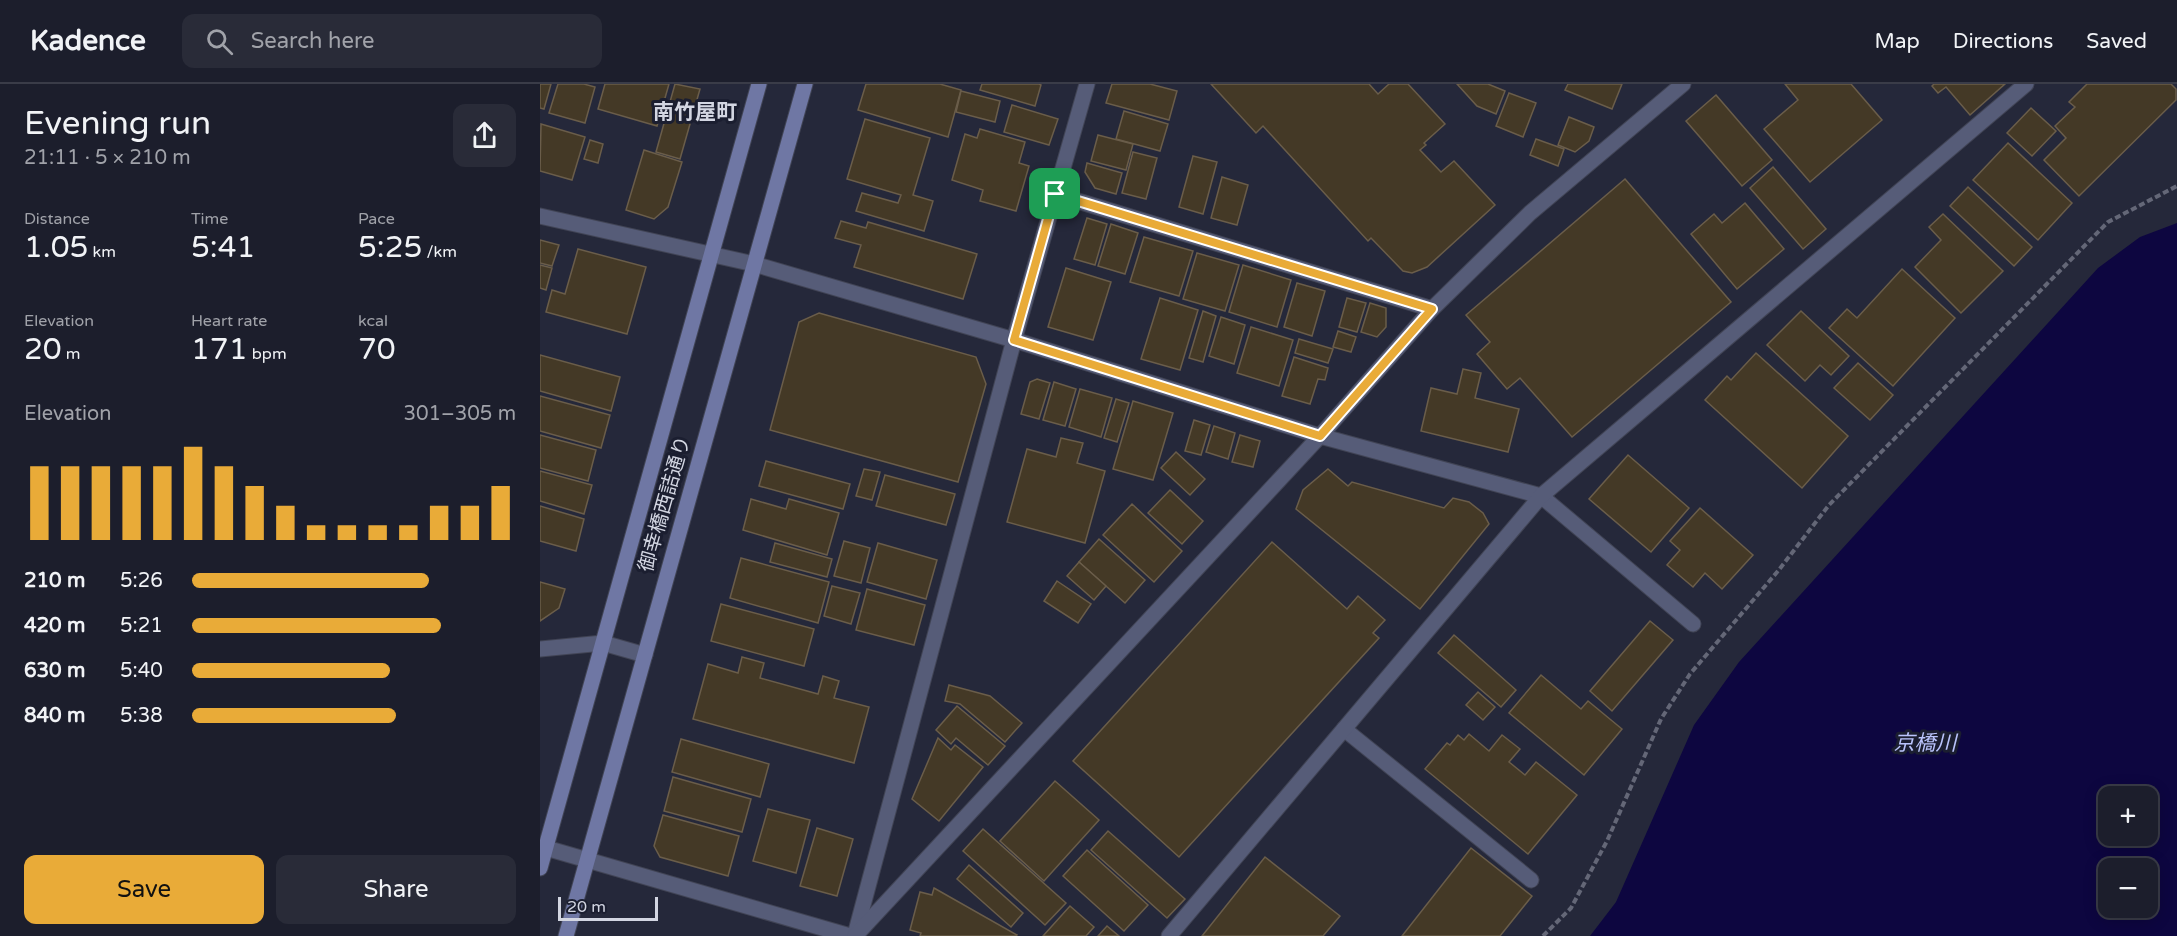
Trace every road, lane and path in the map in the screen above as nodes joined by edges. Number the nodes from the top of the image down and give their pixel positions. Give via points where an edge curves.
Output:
1 (759, 84) edge
2 (805, 84) edge
3 (1087, 84) edge
4 (1683, 84) edge
5 (2026, 84) edge
6 (2177, 186) edge
7 (1055, 194) junction
8 (540, 216) edge
9 (713, 254) junction
10 (754, 264) junction
11 (1432, 309) junction
12 (1014, 340) junction
13 (1320, 436) junction
14 (1541, 496) junction
15 (1694, 624) dead end
16 (603, 643) junction
17 (540, 649) edge
18 (645, 655) junction
19 (1344, 729) junction
20 (546, 848) junction
21 (587, 860) junction
22 (540, 868) edge
23 (1531, 880) dead end
24 (566, 936) edge
25 (850, 936) edge
26 (855, 936) edge
27 (1169, 936) edge
28 (1543, 936) edge

1 - 9 street, 御幸橋西詰通り
2 - 10 street, 御幸橋西詰通り
3 - 7 street
4 - 11 street via 1530,213
5 - 14 street
6 - 28 path via 2108,222 1830,505 1690,675 1661,719 1607,841 1571,908
7 - 11 street
7 - 12 street
8 - 9 street
9 - 10 street
9 - 16 street, 御幸橋西詰通り
10 - 12 street
10 - 18 street, 御幸橋西詰通り
11 - 13 street
12 - 13 street
12 - 26 street
13 - 14 street
13 - 26 street
14 - 15 street
14 - 19 street
16 - 17 street
16 - 18 street
16 - 20 street, 御幸橋西詰通り
18 - 21 street, 御幸橋西詰通り
19 - 23 street
19 - 27 street
20 - 21 street
20 - 22 street, 御幸橋西詰通り
21 - 24 street, 御幸橋西詰通り
21 - 25 street

